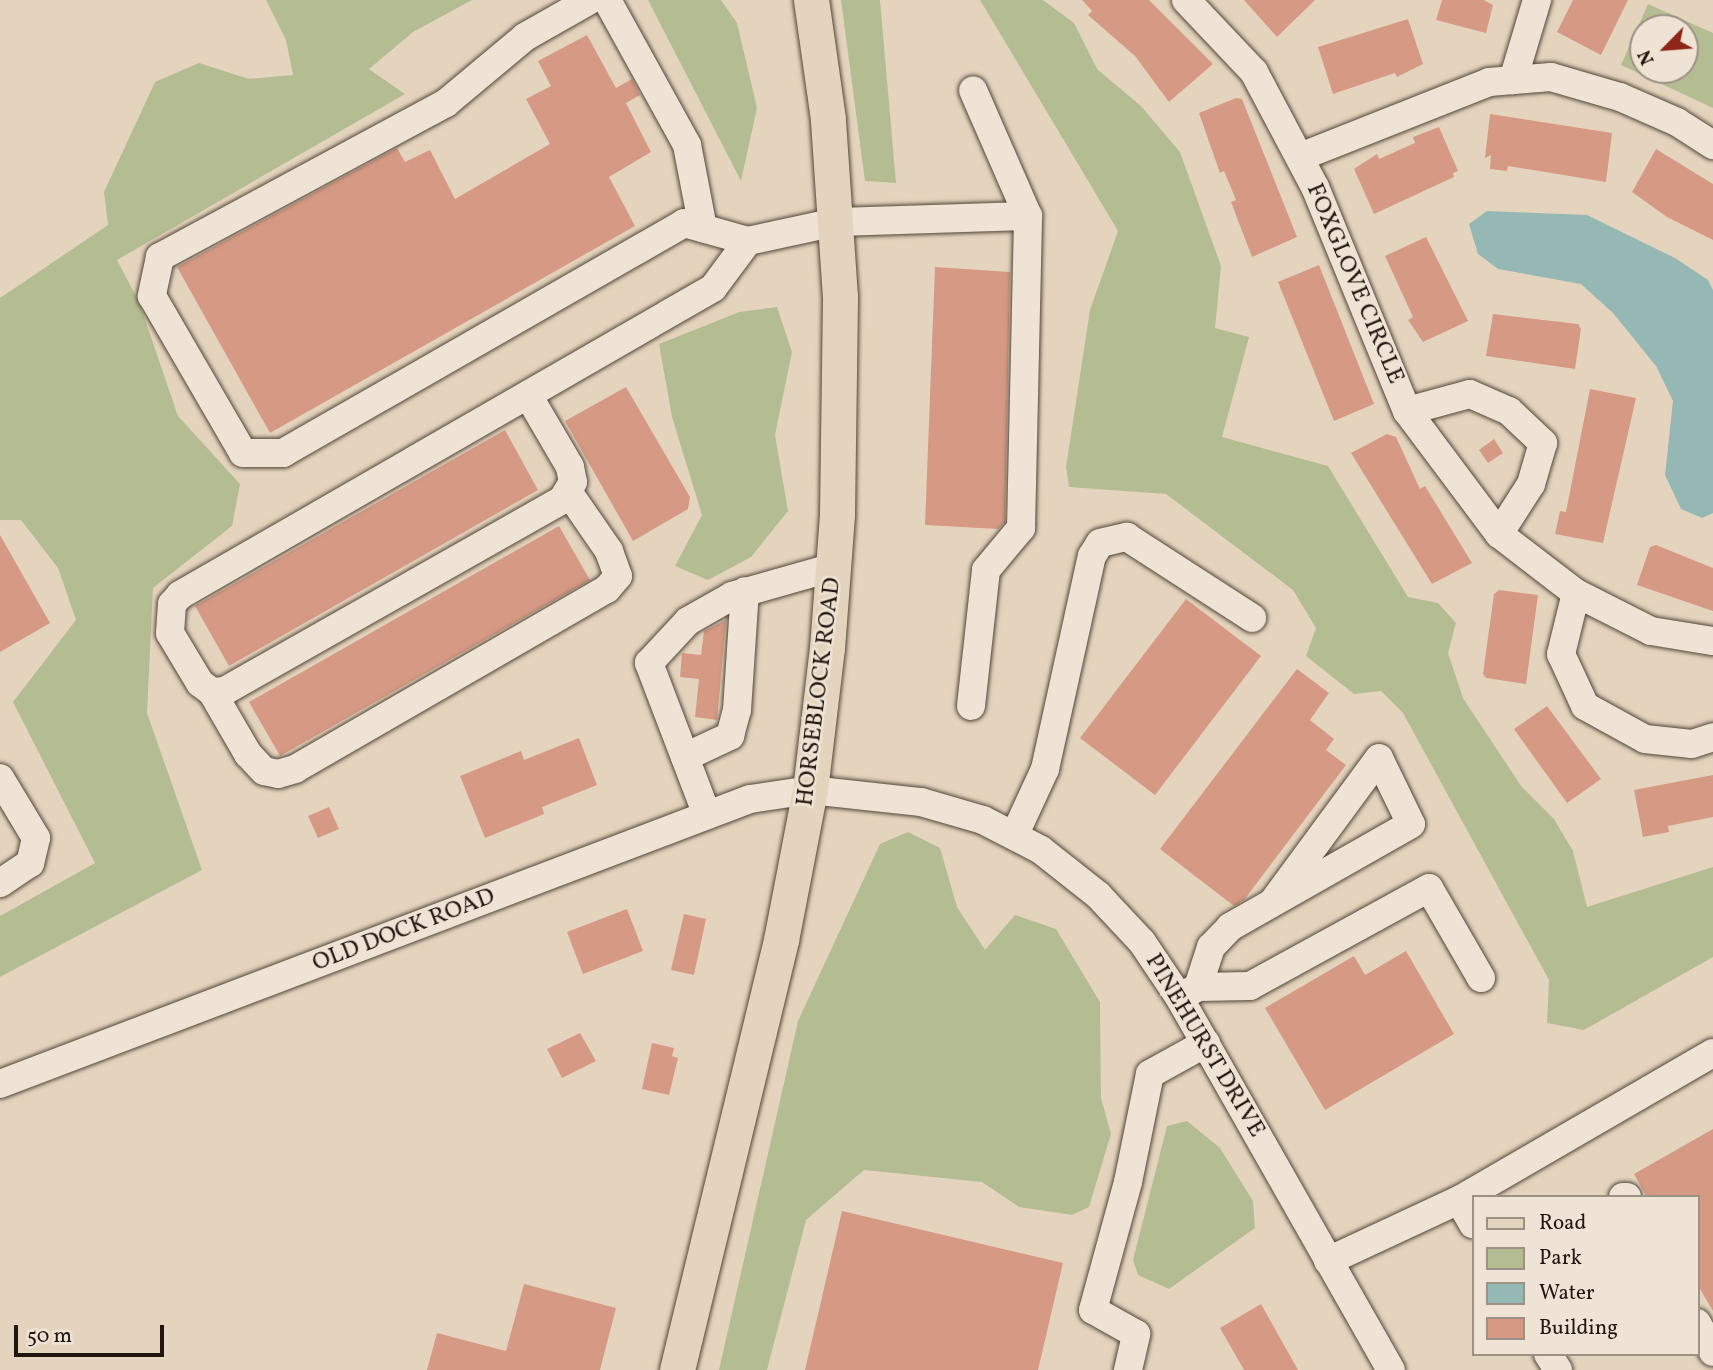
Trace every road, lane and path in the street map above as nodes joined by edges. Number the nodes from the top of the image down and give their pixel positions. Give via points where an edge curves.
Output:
1 (590, 0) edge
2 (607, 0) edge
3 (811, 0) edge
4 (1186, 0) edge
5 (1537, 0) edge
6 (1513, 80) junction
7 (973, 90) dead end
8 (1713, 145) edge
9 (1300, 157) junction
10 (1028, 216) junction
11 (836, 222) junction
12 (703, 228) junction
13 (748, 241) junction
14 (528, 395) junction
15 (1407, 411) junction
16 (569, 493) junction
17 (1499, 534) junction
18 (834, 567) junction
19 (745, 592) junction
20 (1576, 593) junction
21 (1252, 618) dead end
22 (1713, 641) edge
23 (212, 692) junction
24 (971, 706) dead end
25 (1713, 737) edge
26 (685, 757) junction
27 (0, 778) edge
28 (810, 790) junction
29 (707, 815) junction
30 (1015, 834) junction
31 (0, 883) edge
32 (1273, 902) junction
33 (1481, 978) dead end
34 (1189, 992) junction
35 (1206, 1043) junction
36 (1713, 1053) edge
37 (0, 1084) edge
38 (1459, 1200) junction
39 (1472, 1222) edge
40 (1328, 1261) junction
41 (1699, 1327) edge
42 (1713, 1352) edge
43 (677, 1370) edge
44 (1128, 1370) edge
45 (1391, 1370) edge

1 - 12 street via 525,37 446,103 160,257 152,296 243,453 283,453 684,223
2 - 12 street via 687,145
3 - 11 main road, HORSEBLOCK ROAD
4 - 9 street, FOXGLOVE CIRCLE via 1254,72
5 - 6 street
6 - 8 street, FOXGLOVE CIRCLE via 1550,77 1620,97 1677,122
6 - 9 street, FOXGLOVE CIRCLE via 1489,82
7 - 10 street
9 - 15 street, FOXGLOVE CIRCLE
10 - 11 street
10 - 24 street via 1021,528 986,570
11 - 13 street
11 - 18 main road, HORSEBLOCK ROAD via 841,375
12 - 13 street
13 - 14 street via 713,288
14 - 16 street via 570,467 573,482
14 - 23 street via 180,595 172,604 170,633 200,683
15 - 17 street, FOXGLOVE CIRCLE
15 - 17 street, FOXGLOVE CIRCLE via 1470,394 1509,411 1543,443 1531,484
16 - 23 street via 225,691
16 - 23 street via 610,551 618,576 607,589 295,769 278,774 264,771 248,754
17 - 20 street, FOXGLOVE CIRCLE
18 - 19 street
18 - 28 main road, HORSEBLOCK ROAD
19 - 26 street via 737,710 730,737
19 - 26 street via 688,621 649,663
20 - 22 street, FOXGLOVE CIRCLE via 1651,631
20 - 25 street via 1561,654 1586,706 1645,739 1692,744
21 - 30 street via 1127,537 1100,543 1092,556 1045,769
26 - 29 street
27 - 31 street via 36,838 30,863
28 - 29 street, OLD DOCK ROAD via 768,794
28 - 30 street, PINEHURST DRIVE via 921,802
28 - 43 main road, HORSEBLOCK ROAD via 781,940
29 - 37 street, OLD DOCK ROAD
30 - 34 street, PINEHURST DRIVE via 1106,903
32 - 32 street via 1412,824 1379,758 1314,847
32 - 34 street via 1219,936
33 - 34 street via 1429,888 1251,986
34 - 35 street, PINEHURST DRIVE
35 - 40 street, PINEHURST DRIVE
35 - 44 street via 1150,1074 1128,1182 1093,1310 1136,1334
36 - 38 street
38 - 39 street
38 - 40 street
40 - 45 street, PINEHURST DRIVE
41 - 42 street

